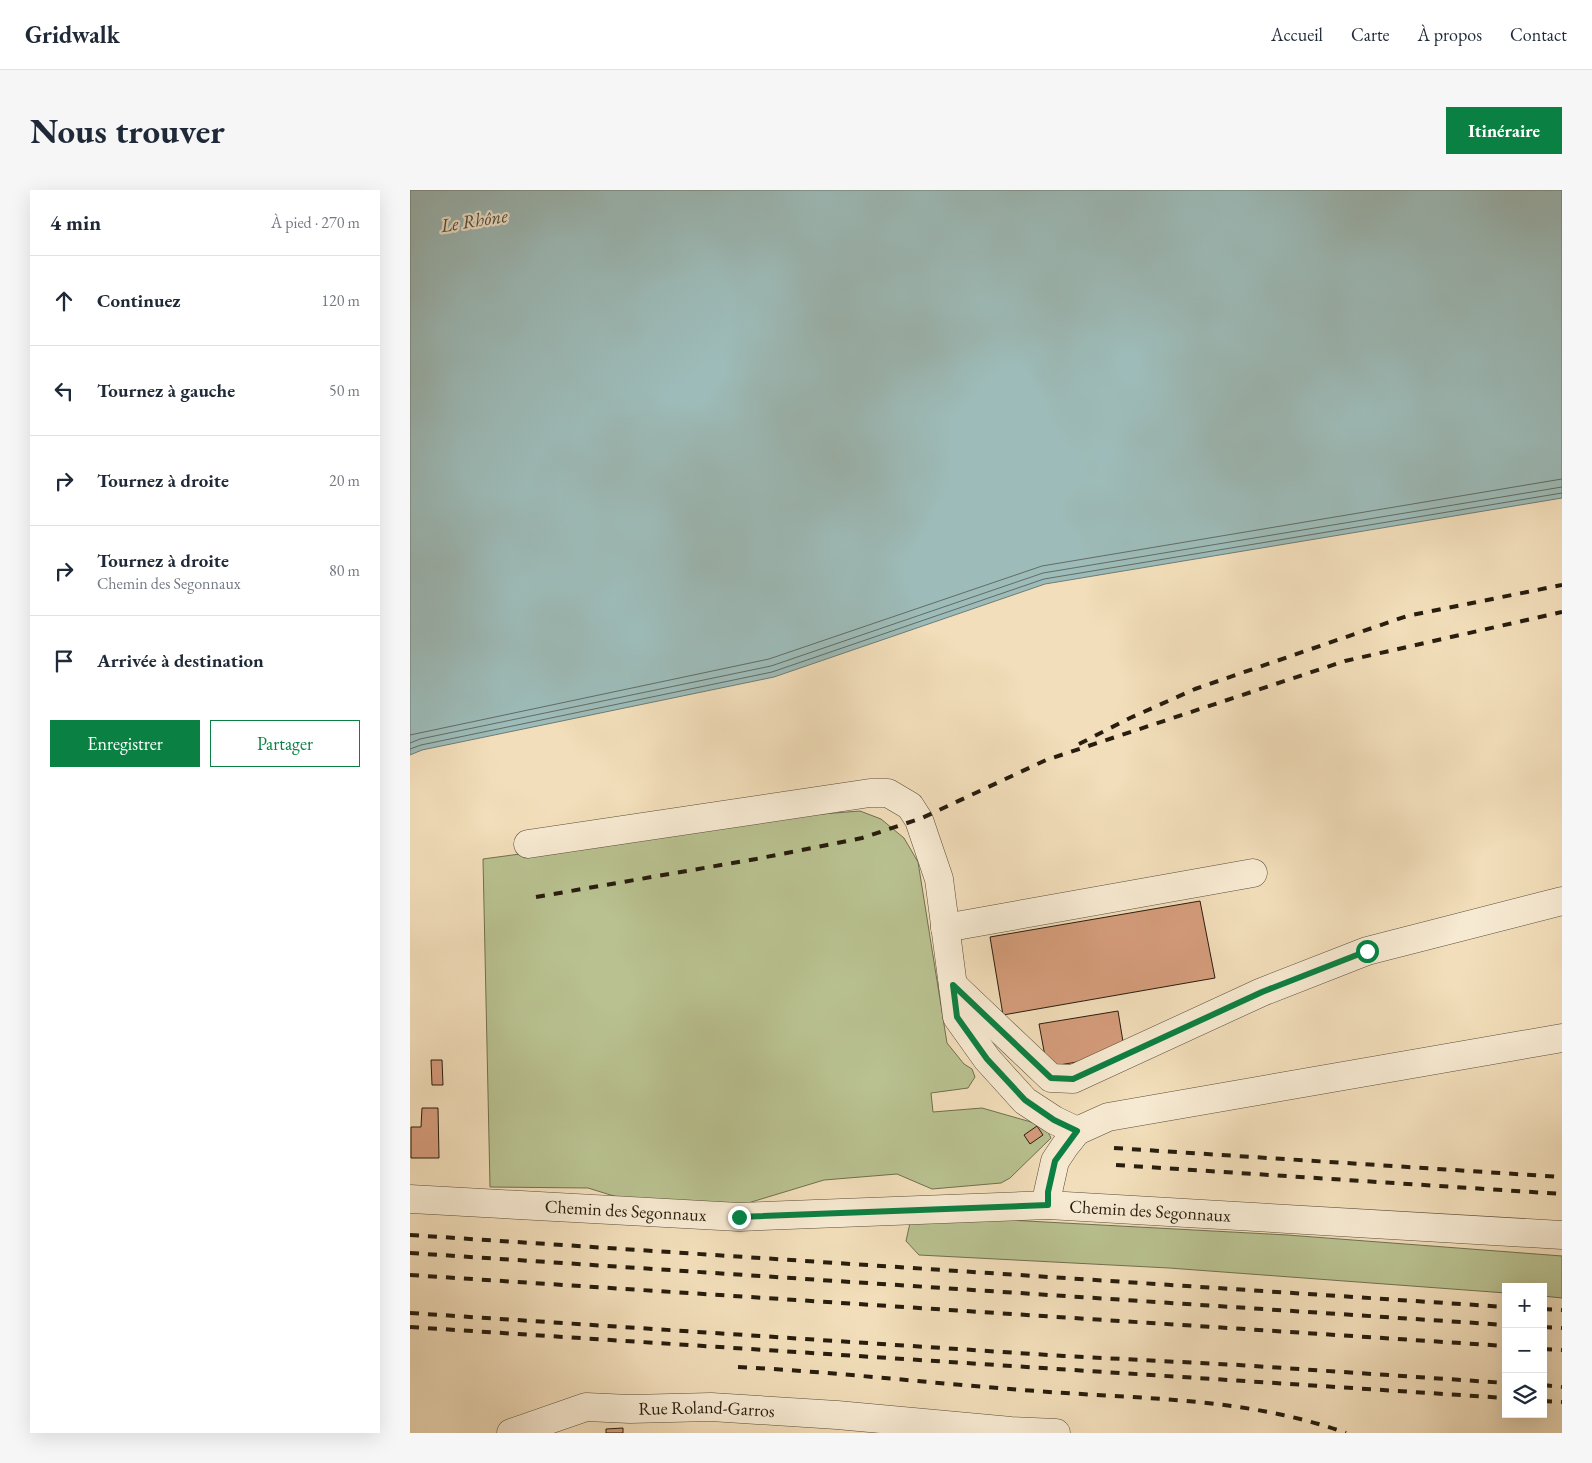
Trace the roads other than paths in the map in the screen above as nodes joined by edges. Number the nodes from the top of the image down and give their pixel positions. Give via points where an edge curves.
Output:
1 (528, 844) dead end
2 (1253, 873) dead end
3 (1562, 901) edge
4 (945, 928) junction
5 (953, 985) junction
6 (1562, 1038) edge
7 (1077, 1131) junction
8 (410, 1199) edge
9 (1048, 1205) junction
10 (1562, 1236) edge
11 (511, 1433) edge
12 (1056, 1433) edge

1 - 4 street via 888,793 910,806 919,820 938,879
2 - 4 street
3 - 5 street via 1367,951 1262,992 1073,1079 1051,1078
4 - 5 street
5 - 7 street via 957,1017 987,1059 1025,1100
6 - 7 street via 1108,1117
7 - 9 street via 1055,1161
8 - 9 street, Chemin des Segonnaux via 739,1217
9 - 10 street, Chemin des Segonnaux
11 - 12 street, Rue Roland-Garros via 586,1407 711,1407

